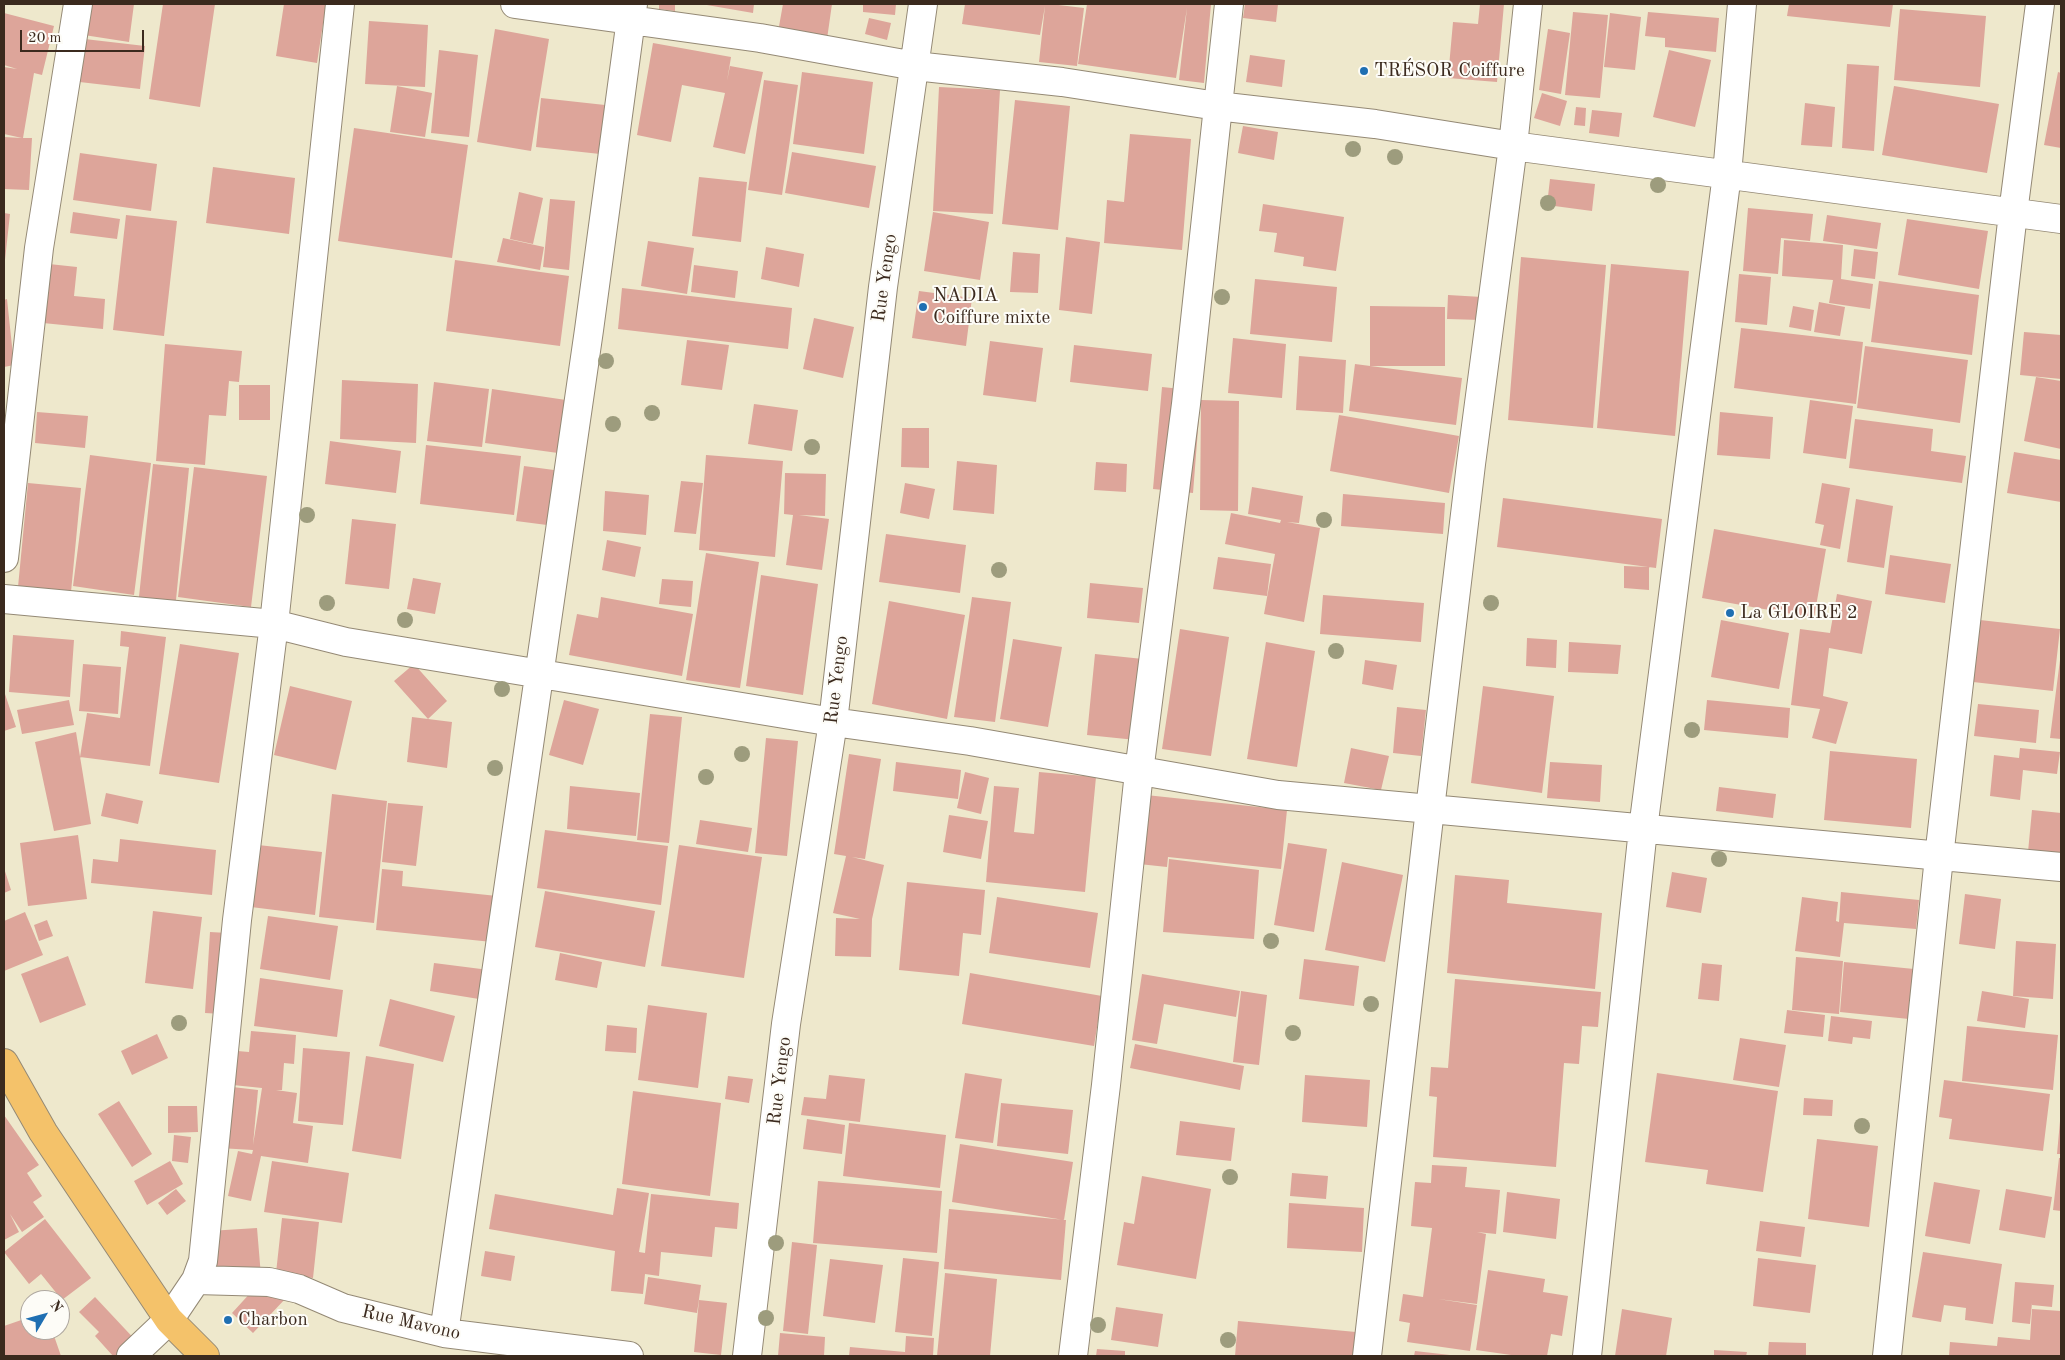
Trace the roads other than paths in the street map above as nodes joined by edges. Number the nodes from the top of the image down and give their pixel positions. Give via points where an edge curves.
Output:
1 (78, 4) edge
2 (340, 4) edge
3 (515, 4) edge
4 (923, 4) edge
5 (1229, 4) edge
6 (1528, 4) edge
7 (1742, 4) edge
8 (2040, 4) edge
9 (632, 12) edge
10 (915, 66) junction
11 (1217, 106) junction
12 (1513, 146) junction
13 (1727, 174) junction
14 (2013, 212) junction
15 (2061, 219) edge
16 (4, 558) edge
17 (4, 599) edge
18 (274, 624) junction
19 (540, 674) junction
20 (833, 722) junction
21 (1139, 772) junction
22 (1430, 809) junction
23 (1643, 829) junction
24 (1939, 857) junction
25 (2061, 867) edge
26 (4, 1063) edge
27 (196, 1280) junction
28 (170, 1320) junction
29 (444, 1333) junction
30 (131, 1356) edge
31 (204, 1356) edge
32 (629, 1356) edge
33 (747, 1356) edge
34 (1073, 1356) edge
35 (1367, 1356) edge
36 (1587, 1356) edge
37 (1887, 1356) edge

1 - 16 street via 40,248
2 - 18 street
3 - 9 street
4 - 10 street, Rue Yengo
5 - 11 street
6 - 12 street
7 - 13 street
8 - 14 street
9 - 10 street
9 - 19 street
10 - 11 street via 1062,82
10 - 20 street, Rue Yengo via 883,287
11 - 12 street via 1376,124
11 - 21 street via 1186,404
12 - 13 street
12 - 22 street
13 - 14 street
13 - 23 street
14 - 15 street
14 - 24 street
17 - 18 street
18 - 19 street via 346,642
18 - 27 street via 237,920 203,1261
19 - 20 street
19 - 29 street
20 - 21 street via 970,741
20 - 33 street, Rue Yengo via 786,1024
21 - 22 street via 1278,795
21 - 34 street
22 - 23 street
22 - 35 street
23 - 24 street
23 - 36 street
24 - 25 street
24 - 37 street
26 - 28 highway via 43,1132
27 - 28 street
27 - 29 street, Rue Mavono via 269,1282 299,1289 343,1308
28 - 30 street
28 - 31 highway
29 - 32 street, Rue Mavono

